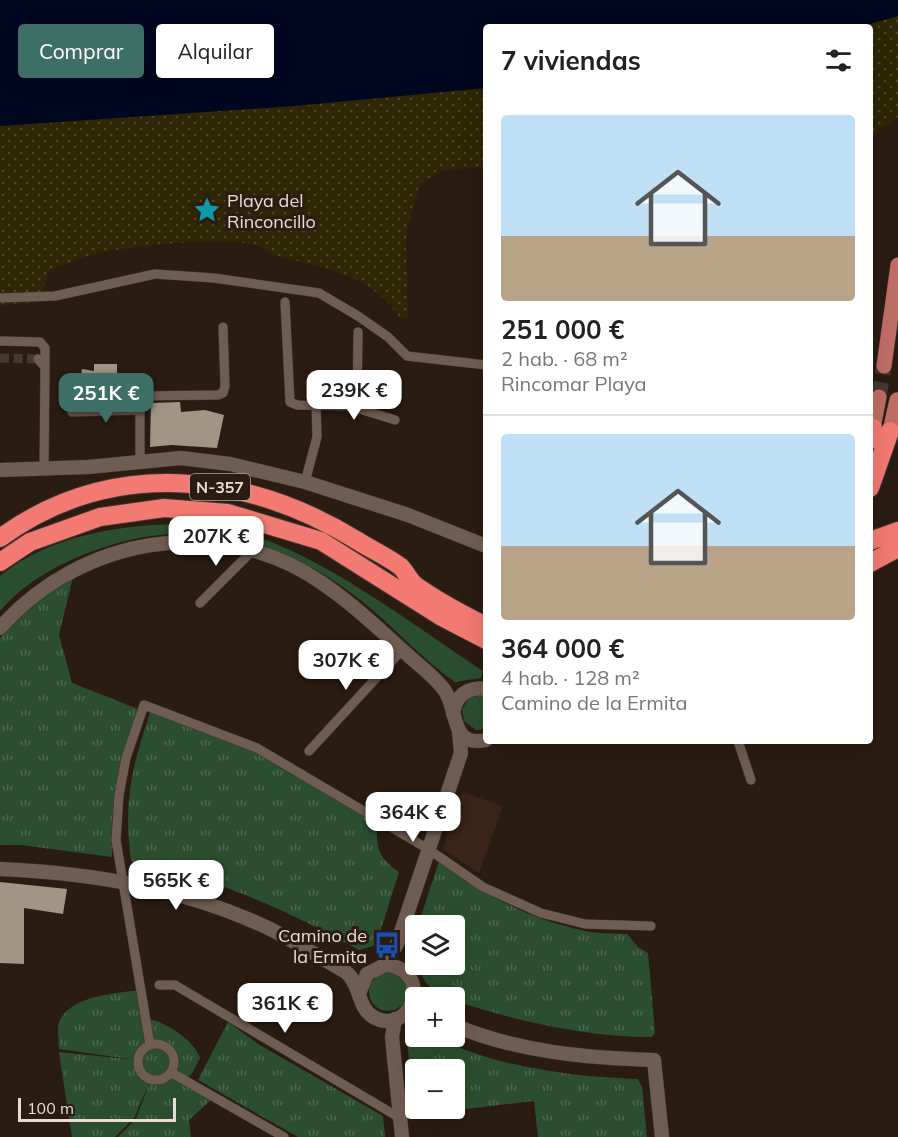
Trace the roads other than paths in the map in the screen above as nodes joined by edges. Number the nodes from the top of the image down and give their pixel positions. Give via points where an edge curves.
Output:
1 (898, 265) edge
2 (0, 298) edge
3 (285, 302) dead end
4 (223, 327) dead end
5 (358, 332) dead end
6 (0, 341) edge
7 (38, 359) dead end
8 (483, 365) edge
9 (884, 366) tunnel mouth
10 (45, 367) junction
11 (879, 397) tunnel mouth
12 (897, 400) tunnel mouth
13 (316, 404) junction
14 (357, 408) junction
15 (140, 410) junction
16 (72, 412) dead end
17 (395, 420) dead end
18 (876, 433) edge
19 (873, 460) edge
20 (140, 462) junction
21 (44, 469) junction
22 (0, 470) edge
23 (305, 482) junction
24 (898, 531) edge
25 (292, 534) junction
26 (0, 538) edge
27 (873, 540) edge
28 (483, 545) edge
29 (898, 548) edge
30 (252, 551) junction
31 (873, 561) edge
32 (0, 562) edge
33 (402, 568) junction
34 (200, 603) dead end
35 (483, 612) edge
36 (483, 624) edge
37 (0, 628) edge
38 (483, 638) edge
39 (402, 650) junction
40 (483, 650) edge
41 (483, 689) edge
42 (453, 714) junction
43 (459, 732) junction
44 (481, 740) edge
45 (739, 744) edge
46 (309, 751) dead end
47 (461, 753) junction
48 (751, 780) dead end
49 (428, 849) junction
50 (0, 869) edge
51 (121, 880) junction
52 (651, 926) dead end
53 (396, 944) junction
54 (383, 966) junction
55 (398, 968) junction
56 (346, 972) junction
57 (367, 974) junction
58 (159, 985) dead end
59 (413, 987) edge
60 (360, 992) junction
61 (400, 1016) edge
62 (465, 1028) edge
63 (150, 1045) junction
64 (171, 1073) junction
65 (400, 1118) junction
66 (284, 1137) edge
67 (402, 1137) edge
68 (663, 1137) edge

1 - 9 main road
2 - 8 street via 55,296 155,274 214,278 319,293 358,316 411,357
3 - 13 street via 290,400 297,405
4 - 15 street via 225,389 221,395 140,396
5 - 14 street
6 - 10 street via 40,342 45,348
7 - 10 street
10 - 21 street
11 - 18 main road
12 - 18 main road
13 - 14 street
13 - 23 street via 317,437
14 - 17 street
15 - 16 street
15 - 20 street
18 - 19 highway
20 - 21 street
20 - 23 street via 181,458 230,464
21 - 22 street
23 - 28 street via 408,515
24 - 27 highway
25 - 32 highway, N-357 via 228,513 164,508 130,511 57,531 30,542
25 - 38 highway, N-357 via 321,541
25 - 40 highway via 311,550 438,628
26 - 33 highway, N-357 via 26,519 112,488 160,483 212,485 252,493 308,513
29 - 31 highway
30 - 34 street
30 - 37 street via 180,542 130,548 100,557 33,594
30 - 39 street via 322,582
33 - 35 highway
33 - 36 highway, N-357 via 413,583
39 - 42 street via 445,692
39 - 46 street
41 - 42 street via 465,692 456,702
42 - 43 street
43 - 44 street
43 - 47 street
44 - 47 street
45 - 48 street
47 - 49 street
49 - 51 street via 257,748 144,705 126,758 119,795 116,840
49 - 52 street via 483,887 541,913 585,924
49 - 53 street
50 - 51 street
51 - 56 street via 201,902 266,927
51 - 63 street
53 - 54 street
53 - 55 street
54 - 55 street
54 - 57 street
55 - 59 street via 412,981
56 - 57 street
56 - 60 street
57 - 60 street
58 - 65 street via 175,985
60 - 61 street via 366,1010
61 - 65 street via 392,1036
62 - 68 street via 547,1051 654,1060
63 - 64 street via 161,1044 171,1051 175,1062
63 - 64 street via 139,1055 141,1073 156,1081
64 - 66 street
65 - 67 street

